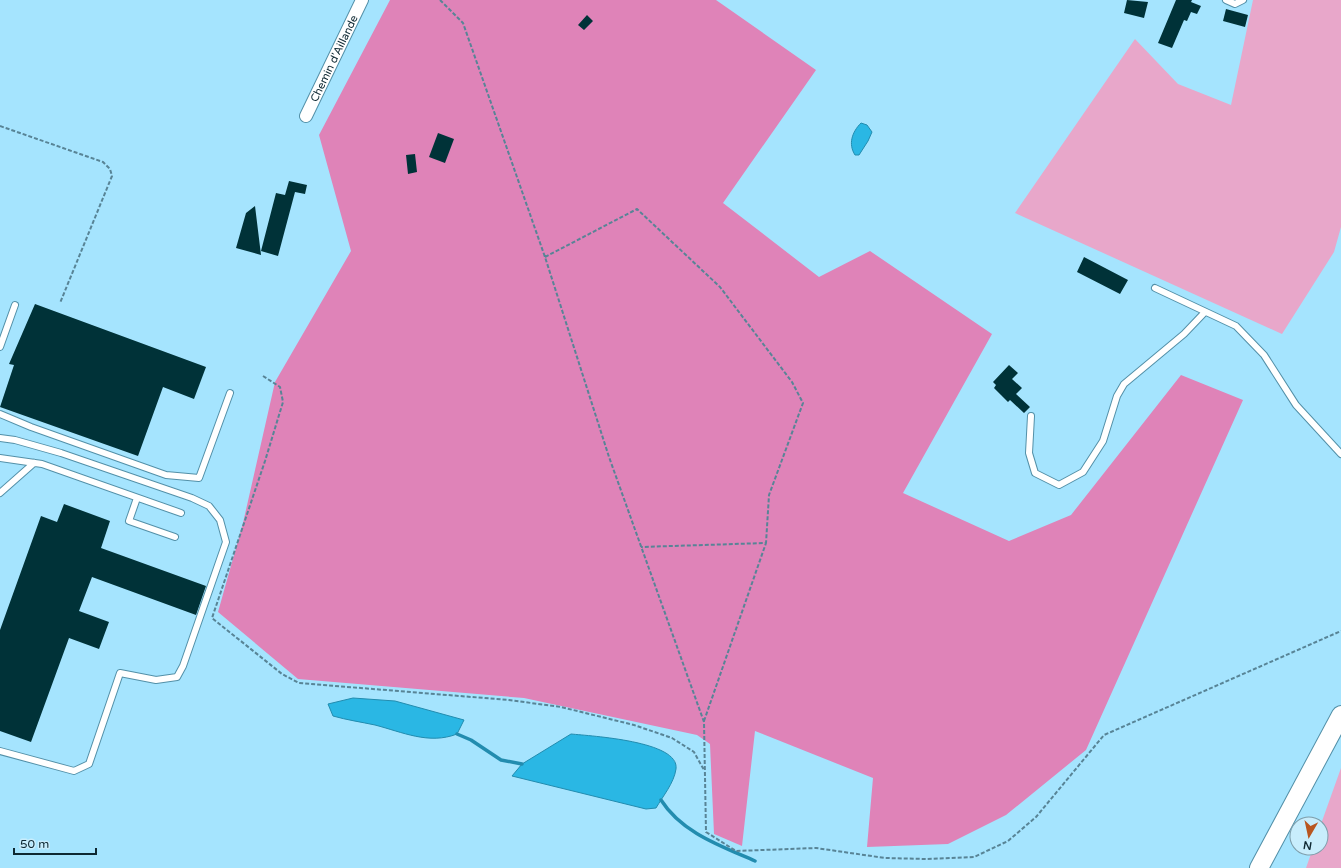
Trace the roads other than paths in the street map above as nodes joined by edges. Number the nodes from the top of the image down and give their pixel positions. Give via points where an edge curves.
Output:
1 (362, 0) edge
2 (1226, 0) edge
3 (1243, 0) edge
4 (306, 116) dead end
5 (1155, 288) dead end
6 (15, 305) dead end
7 (1204, 312) junction
8 (0, 347) edge
9 (230, 392) dead end
10 (0, 414) edge
11 (1031, 416) dead end
12 (0, 438) edge
13 (1341, 454) edge
14 (0, 458) edge
15 (34, 463) junction
16 (0, 492) edge
17 (137, 498) junction
18 (181, 513) dead end
19 (174, 537) dead end
20 (1341, 715) edge
21 (0, 751) edge
22 (1259, 868) edge

1 - 4 street, Chemin d'Aillande
2 - 3 lane via 1235,4
5 - 7 lane
6 - 8 lane
7 - 11 lane via 1184,334 1124,384 1117,396 1103,441 1083,472 1059,485 1035,473 1028,453
7 - 13 lane via 1236,326 1264,355 1296,405
9 - 10 lane via 199,478 166,475
12 - 21 lane via 61,453 192,498 208,506 220,520 226,542 186,659 177,677 156,680 120,673 89,764 74,771
14 - 15 lane
15 - 16 lane
15 - 17 lane
17 - 18 lane
17 - 19 lane via 129,521
20 - 22 street

